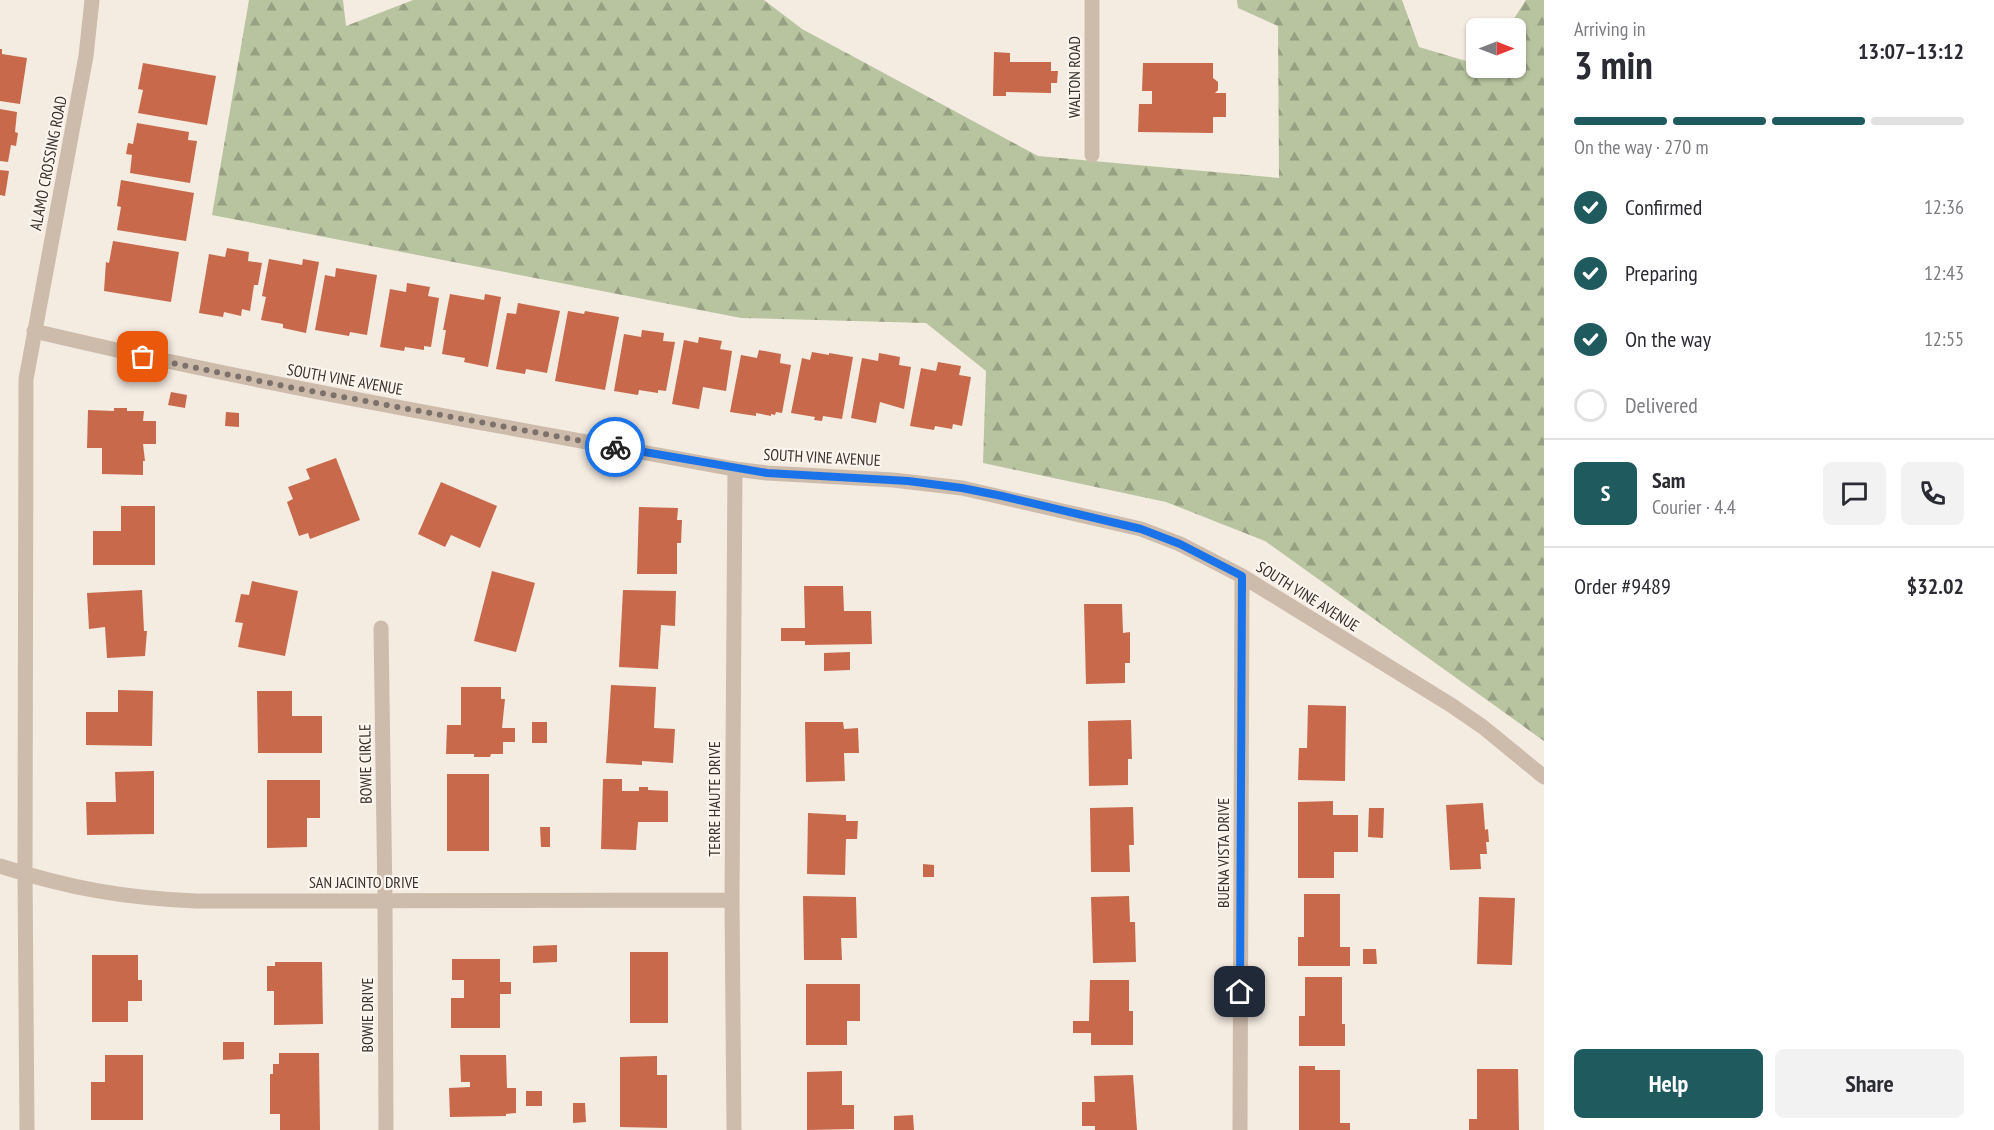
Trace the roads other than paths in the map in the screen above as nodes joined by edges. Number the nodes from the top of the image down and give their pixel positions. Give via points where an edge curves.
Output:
1 (92, 0) edge
2 (1092, 0) edge
3 (1092, 155) dead end
4 (34, 332) junction
5 (735, 469) junction
6 (1242, 576) junction
7 (381, 628) dead end
8 (1544, 777) edge
9 (0, 866) edge
10 (25, 874) junction
11 (385, 900) junction
12 (732, 900) junction
13 (27, 1130) edge
14 (386, 1130) edge
15 (734, 1130) edge
16 (1240, 1130) edge

1 - 4 street, ALAMO CROSSING ROAD via 88,46
2 - 3 street, WALTON ROAD
4 - 5 street, SOUTH VINE AVENUE via 289,387
4 - 10 street, ALAMO CROSSING ROAD via 25,404
5 - 6 street, SOUTH VINE AVENUE via 922,483 1002,496 1141,529
5 - 12 street, TERRE HAUTE DRIVE
6 - 8 street, SOUTH VINE AVENUE via 1451,705
6 - 16 street, BUENA VISTA DRIVE
7 - 11 street, BOWIE CIRCLE
9 - 10 street, SAN JACINTO DRIVE
10 - 11 street, SAN JACINTO DRIVE via 94,891 165,900
10 - 13 street, ALAMO CROSSING ROAD
11 - 12 street, SAN JACINTO DRIVE
11 - 14 street, BOWIE DRIVE
12 - 15 street, TERRE HAUTE DRIVE

